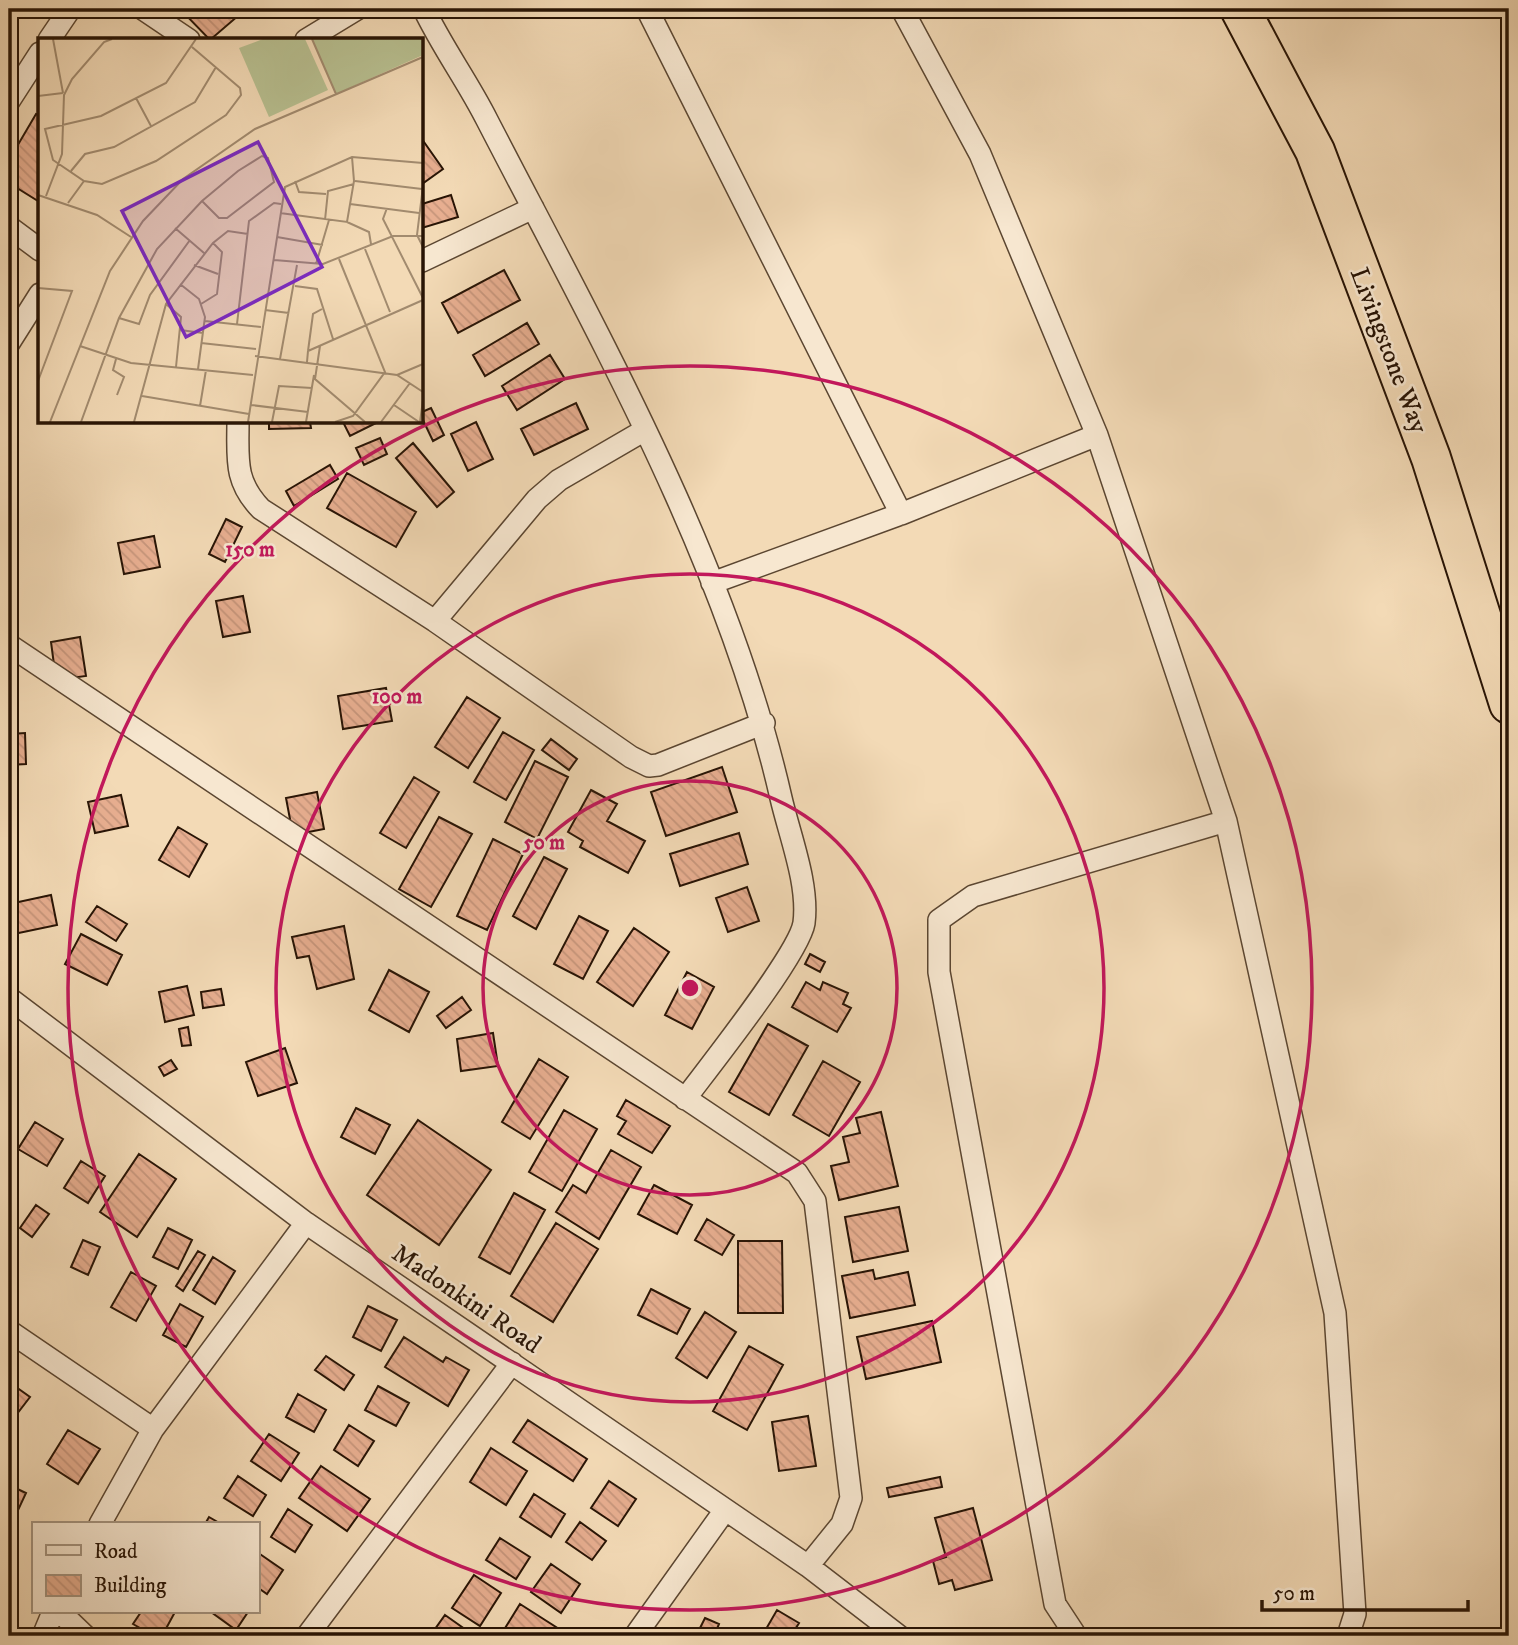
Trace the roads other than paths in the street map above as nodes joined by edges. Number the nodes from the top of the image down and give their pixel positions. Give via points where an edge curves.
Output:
1 (70, 9) edge
2 (143, 9) edge
3 (357, 9) edge
4 (424, 9) edge
5 (647, 9) edge
6 (902, 9) edge
7 (1240, 9) edge
8 (50, 38) edge
9 (186, 38) edge
10 (309, 38) edge
11 (38, 56) edge
12 (9, 101) edge
13 (533, 208) junction
14 (9, 227) edge
15 (38, 249) edge
16 (424, 260) edge
17 (38, 296) edge
18 (9, 343) edge
19 (238, 424) edge
20 (645, 430) junction
21 (1097, 435) junction
22 (901, 514) junction
23 (712, 583) junction
24 (435, 621) junction
25 (9, 645) edge
26 (1509, 704) edge
27 (764, 723) junction
28 (1226, 821) junction
29 (9, 998) edge
30 (685, 1099) junction
31 (306, 1223) junction
32 (9, 1331) edge
33 (512, 1363) junction
34 (153, 1429) junction
35 (725, 1510) junction
36 (101, 1522) edge
37 (807, 1566) junction
38 (52, 1614) edge
39 (62, 1614) edge
40 (43, 1636) edge
41 (85, 1636) edge
42 (307, 1636) edge
43 (635, 1636) edge
44 (898, 1636) edge
45 (1076, 1636) edge
46 (1348, 1636) edge

1 - 8 street
2 - 9 street
3 - 10 street
4 - 13 street
5 - 22 street
6 - 21 street via 980,154
7 - 26 highway, Livingstone Way via 1315,151 1431,458
11 - 12 street
13 - 16 street
13 - 20 street
14 - 15 street
17 - 18 street
19 - 24 street via 243,487 261,509
20 - 23 street
20 - 24 street via 559,480 537,499
21 - 22 street
21 - 28 street
22 - 23 street
23 - 27 street
24 - 27 street via 649,766
25 - 30 street
27 - 30 street via 802,890 803,926 792,950
28 - 45 street via 973,896 939,919 939,972 1055,1604
28 - 46 street via 1335,1313 1355,1614
29 - 31 street, Madonkini Road
30 - 37 street via 797,1173 815,1201 851,1498 842,1524
31 - 33 street, Madonkini Road
31 - 34 street
32 - 34 street
33 - 35 street, Madonkini Road
33 - 42 street
34 - 36 street
35 - 37 street, Madonkini Road
35 - 43 street
37 - 44 street, Madonkini Road
38 - 40 street
39 - 41 street

